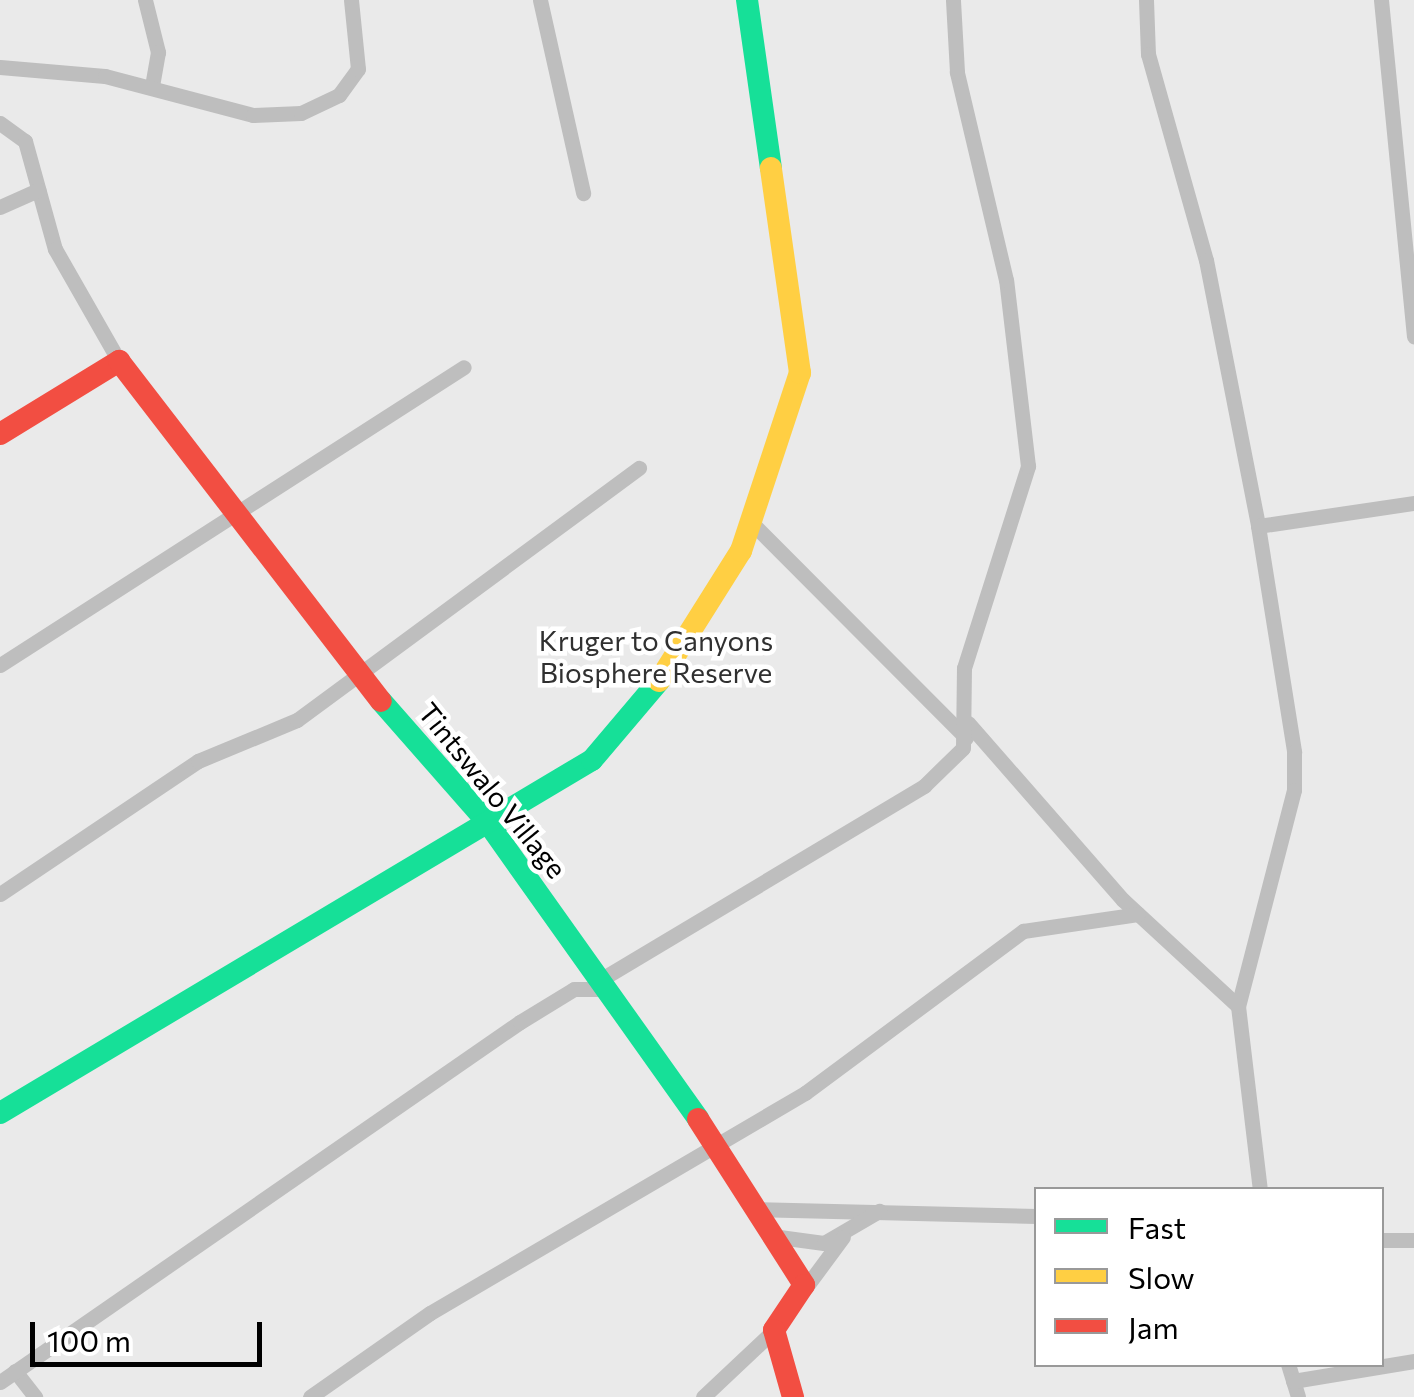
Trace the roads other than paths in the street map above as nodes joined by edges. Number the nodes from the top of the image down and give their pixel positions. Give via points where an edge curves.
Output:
1 (146, 0) edge
2 (351, 0) edge
3 (540, 0) edge
4 (747, 0) edge
5 (953, 0) edge
6 (1146, 0) edge
7 (1381, 0) edge
8 (0, 67) edge
9 (152, 85) junction
10 (0, 123) edge
11 (38, 190) junction
12 (583, 193) dead end
13 (0, 207) edge
14 (1414, 336) edge
15 (119, 362) junction
16 (464, 366) dead end
17 (0, 434) edge
18 (639, 468) dead end
19 (1414, 502) edge
20 (236, 521) junction
21 (750, 521) junction
22 (1258, 526) junction
23 (0, 665) edge
24 (355, 671) junction
25 (967, 731) junction
26 (488, 823) junction
27 (0, 894) edge
28 (1138, 914) junction
29 (578, 950) junction
30 (603, 984) junction
31 (574, 989) junction
32 (1238, 1006) junction
33 (0, 1113) edge
34 (717, 1147) junction
35 (1260, 1187) edge
36 (754, 1209) junction
37 (878, 1212) junction
38 (1034, 1216) edge
39 (772, 1236) junction
40 (843, 1237) junction
41 (1384, 1240) edge
42 (1414, 1240) edge
43 (804, 1290) junction
44 (774, 1330) junction
45 (1414, 1361) edge
46 (15, 1371) junction
47 (0, 1382) edge
48 (1296, 1389) edge
49 (35, 1397) edge
50 (310, 1397) edge
51 (703, 1397) edge
52 (793, 1397) edge

1 - 9 street via 158,52
2 - 9 street via 362,60 325,104 253,115
3 - 12 street
4 - 21 street via 800,358
5 - 25 street via 957,72 1006,280 1028,466 964,668
6 - 22 street via 1148,54 1206,260
7 - 14 street
8 - 9 street
10 - 11 street via 25,142
11 - 13 street
11 - 15 street via 55,249
15 - 17 street
15 - 20 street, Tintswalo Village
16 - 20 street
18 - 24 street
19 - 22 street
20 - 23 street
20 - 24 street, Tintswalo Village
21 - 25 street
21 - 26 street via 732,568 627,730
22 - 32 street via 1294,790
24 - 26 street, Tintswalo Village
24 - 27 street via 292,723 198,760
25 - 28 street
25 - 30 street via 924,786
26 - 29 street, Tintswalo Village
26 - 33 street
28 - 32 street
28 - 34 street via 1023,931
29 - 30 street, Tintswalo Village
29 - 31 street
30 - 31 street
30 - 34 street, Tintswalo Village
31 - 46 street
32 - 35 street
34 - 36 street, Tintswalo Village
34 - 50 street via 430,1313
36 - 37 street
36 - 39 street, Tintswalo Village
37 - 38 street
37 - 40 street
39 - 40 street via 812,1244
39 - 43 street, Tintswalo Village
40 - 43 street
41 - 42 street
43 - 44 street
44 - 51 street
44 - 52 street
45 - 48 street
46 - 47 street
46 - 49 street

